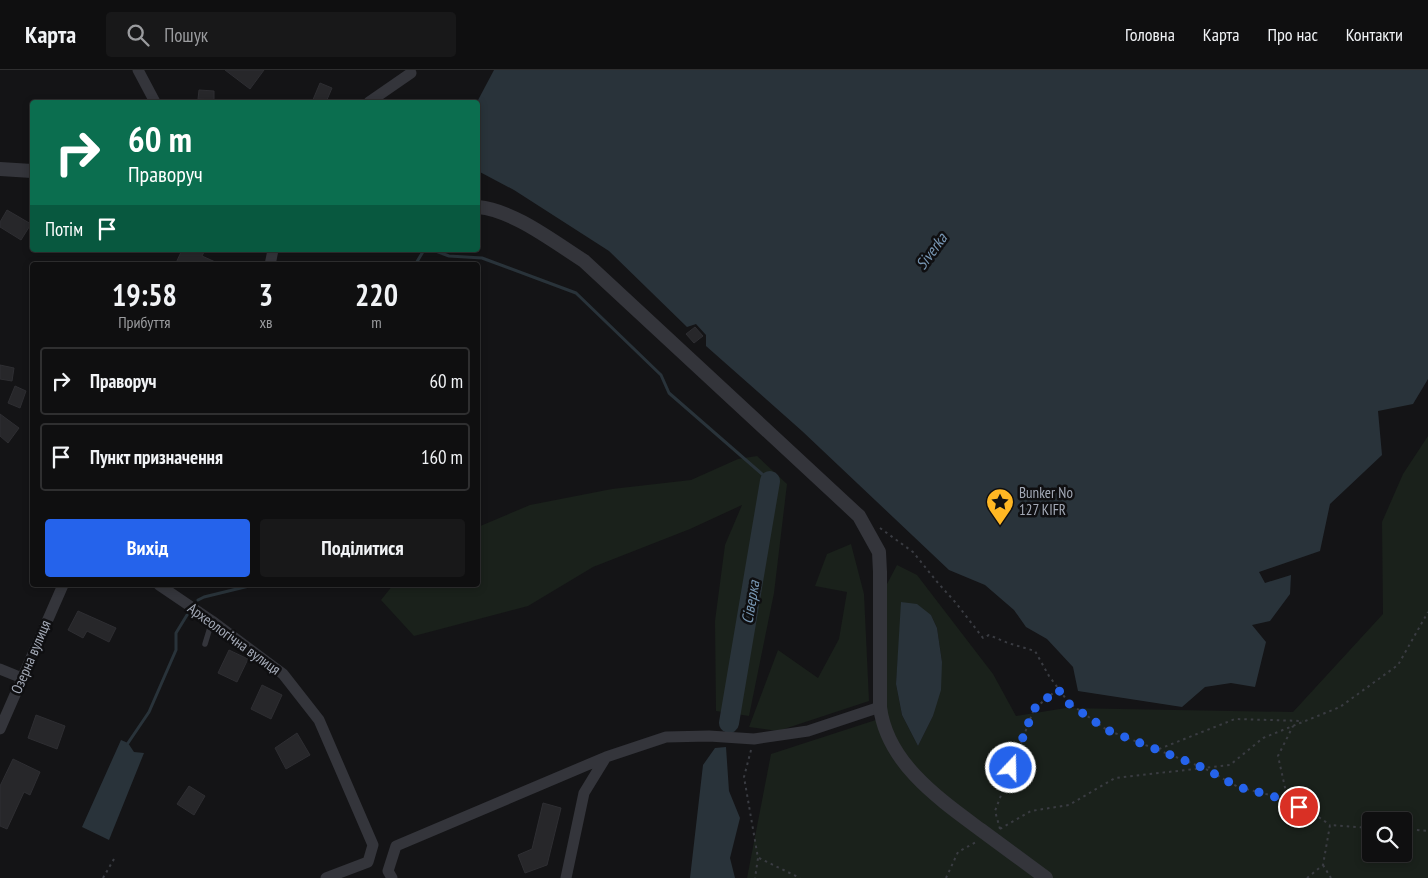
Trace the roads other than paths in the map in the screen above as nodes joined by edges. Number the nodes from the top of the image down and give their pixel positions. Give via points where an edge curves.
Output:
1 (138, 70) edge
2 (411, 73) dead end
3 (154, 100) edge
4 (372, 100) edge
5 (0, 169) edge
6 (30, 171) edge
7 (480, 207) edge
8 (62, 587) edge
9 (162, 587) edge
10 (212, 621) junction
11 (205, 644) dead end
12 (0, 669) edge
13 (22, 678) junction
14 (880, 707) junction
15 (0, 730) edge
16 (606, 757) junction
17 (390, 874) edge
18 (326, 878) edge
19 (566, 878) edge
20 (1046, 878) edge

1 - 3 street
2 - 4 street
5 - 6 street
7 - 14 street via 510,216 584,261 859,516 878,552
8 - 13 street, Озерна вулиця
9 - 10 street, Археологічна вулиця
10 - 11 lane
10 - 18 street, Археологічна вулиця via 283,674 319,720 373,845 368,862
12 - 13 street
13 - 15 street, Озерна вулиця
14 - 16 street via 808,731 754,739 666,737
14 - 20 street via 881,719 893,747 916,778 942,802 994,832
16 - 17 street via 396,846
16 - 19 street via 584,793

